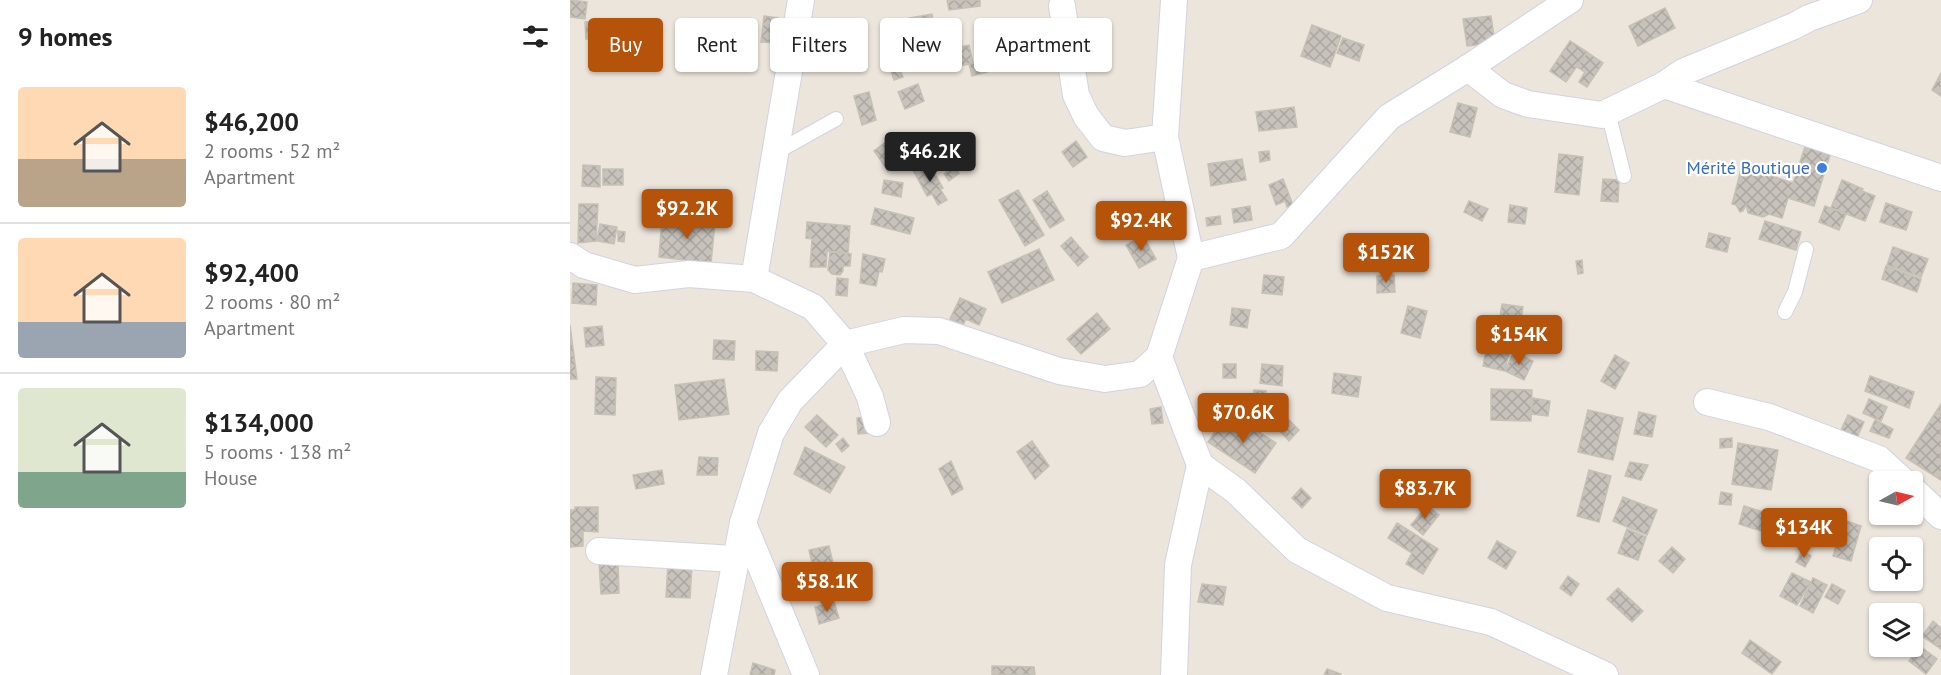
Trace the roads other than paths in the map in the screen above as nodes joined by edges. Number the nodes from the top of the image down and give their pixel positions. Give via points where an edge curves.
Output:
1 (801, 0) edge
2 (1174, 0) edge
3 (1570, 0) edge
4 (1859, 0) edge
5 (1062, 6) dead end
6 (1468, 68) junction
7 (1664, 85) junction
8 (1608, 112) junction
9 (836, 119) dead end
10 (1165, 137) junction
11 (775, 153) junction
12 (1624, 176) dead end
13 (1941, 178) edge
14 (1806, 249) dead end
15 (570, 256) edge
16 (1191, 258) junction
17 (754, 279) junction
18 (1785, 312) dead end
19 (845, 344) junction
20 (1159, 357) junction
21 (1707, 402) dead end
22 (877, 423) dead end
23 (1200, 465) junction
24 (1892, 471) edge
25 (1923, 499) edge
26 (1941, 516) edge
27 (743, 523) junction
28 (599, 551) dead end
29 (735, 559) junction
30 (714, 675) edge
31 (806, 675) edge
32 (1174, 675) edge
33 (1605, 675) edge

1 - 11 street
2 - 10 street
3 - 6 street
4 - 7 street via 1683,72
5 - 10 street via 1076,95 1103,138 1125,143
6 - 8 street via 1503,95 1528,104 1602,116
6 - 16 street via 1389,117 1281,236
7 - 8 street
7 - 13 street
8 - 12 lane
9 - 11 lane
10 - 16 street
11 - 17 street
14 - 18 lane via 1795,292
15 - 17 street via 584,265 635,280 689,274
16 - 20 street
17 - 19 street via 813,307
19 - 20 street via 904,330 939,331 1059,371 1105,379 1140,374
19 - 22 street via 870,397
19 - 27 street via 790,401 771,433
20 - 23 street
21 - 24 street via 1769,417 1879,459
23 - 32 street via 1179,565
23 - 33 street via 1236,492 1297,550 1387,598 1491,622
25 - 26 street
27 - 29 street
27 - 31 street
28 - 29 street
29 - 30 street

